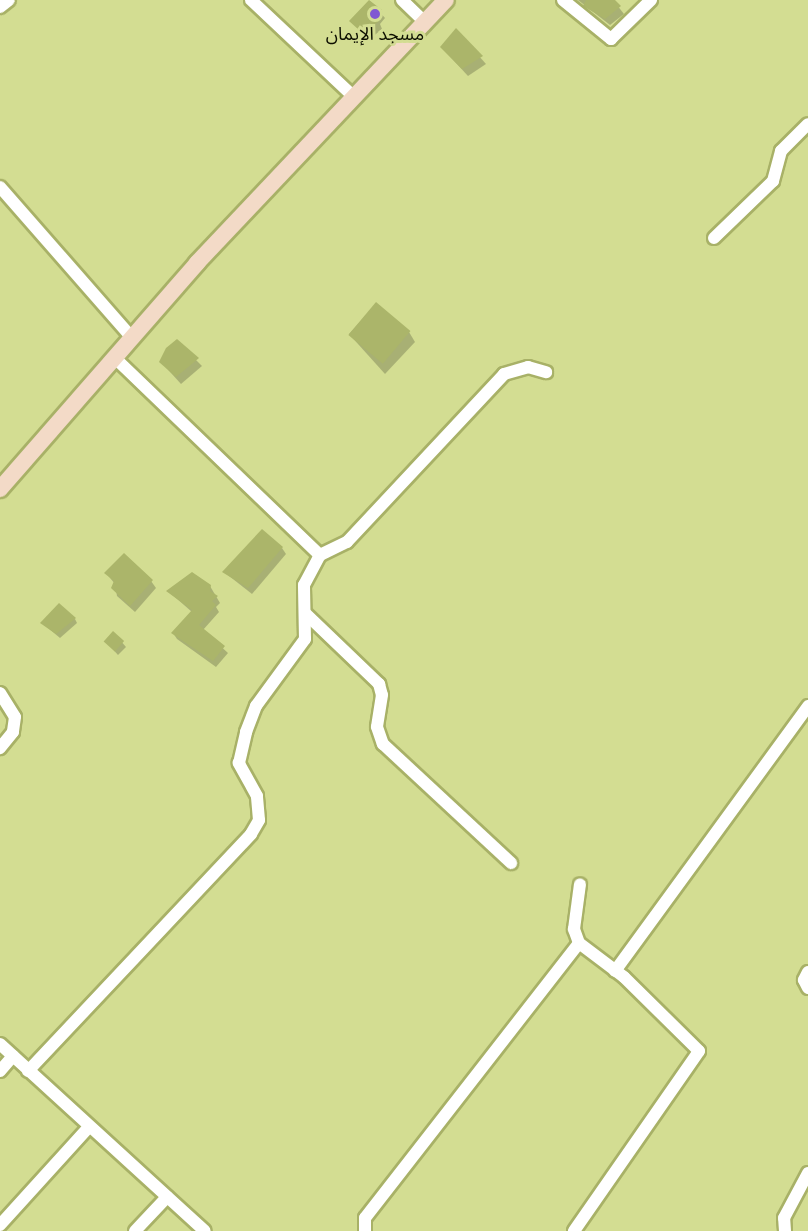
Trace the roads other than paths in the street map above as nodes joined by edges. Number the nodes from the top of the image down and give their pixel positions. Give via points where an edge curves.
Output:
1 (9, 0) edge
2 (251, 0) edge
3 (402, 0) edge
4 (446, 0) edge
5 (563, 0) edge
6 (651, 0) edge
7 (0, 7) edge
8 (425, 22) junction
9 (354, 97) junction
10 (808, 124) edge
11 (0, 187) edge
12 (714, 238) dead end
13 (132, 338) junction
14 (115, 358) junction
15 (546, 372) dead end
16 (0, 487) edge
17 (320, 555) junction
18 (305, 613) junction
19 (0, 693) edge
20 (808, 706) edge
21 (0, 748) edge
22 (511, 862) dead end
23 (580, 884) dead end
24 (579, 944) junction
25 (615, 971) junction
26 (808, 972) edge
27 (808, 988) edge
28 (0, 1044) edge
29 (13, 1056) junction
30 (0, 1071) edge
31 (28, 1071) junction
32 (89, 1126) junction
33 (808, 1173) edge
34 (167, 1197) junction
35 (0, 1225) edge
36 (135, 1231) edge
37 (205, 1231) edge
38 (365, 1231) edge
39 (574, 1231) edge
40 (785, 1231) edge

1 - 7 street
2 - 9 street
3 - 8 street
4 - 8 street
5 - 6 street via 611,39
8 - 9 street
9 - 13 street
10 - 12 street via 781,151 773,181
11 - 13 street
13 - 14 street
14 - 16 street
14 - 17 street
15 - 17 street via 528,367 504,374 347,542
17 - 18 street via 304,585
18 - 22 street via 379,684 382,695 377,727 384,744
18 - 31 street via 305,639 256,706 243,742 239,763 257,796 260,820
19 - 21 street via 15,717 13,732
20 - 25 street
23 - 24 street via 574,929
24 - 25 street
24 - 38 street via 365,1218
25 - 39 street via 694,1046 699,1057
26 - 27 street via 804,981
28 - 29 street
29 - 30 street
29 - 31 street
31 - 32 street
32 - 34 street
32 - 35 street
33 - 40 street via 784,1218
34 - 36 street
34 - 37 street

